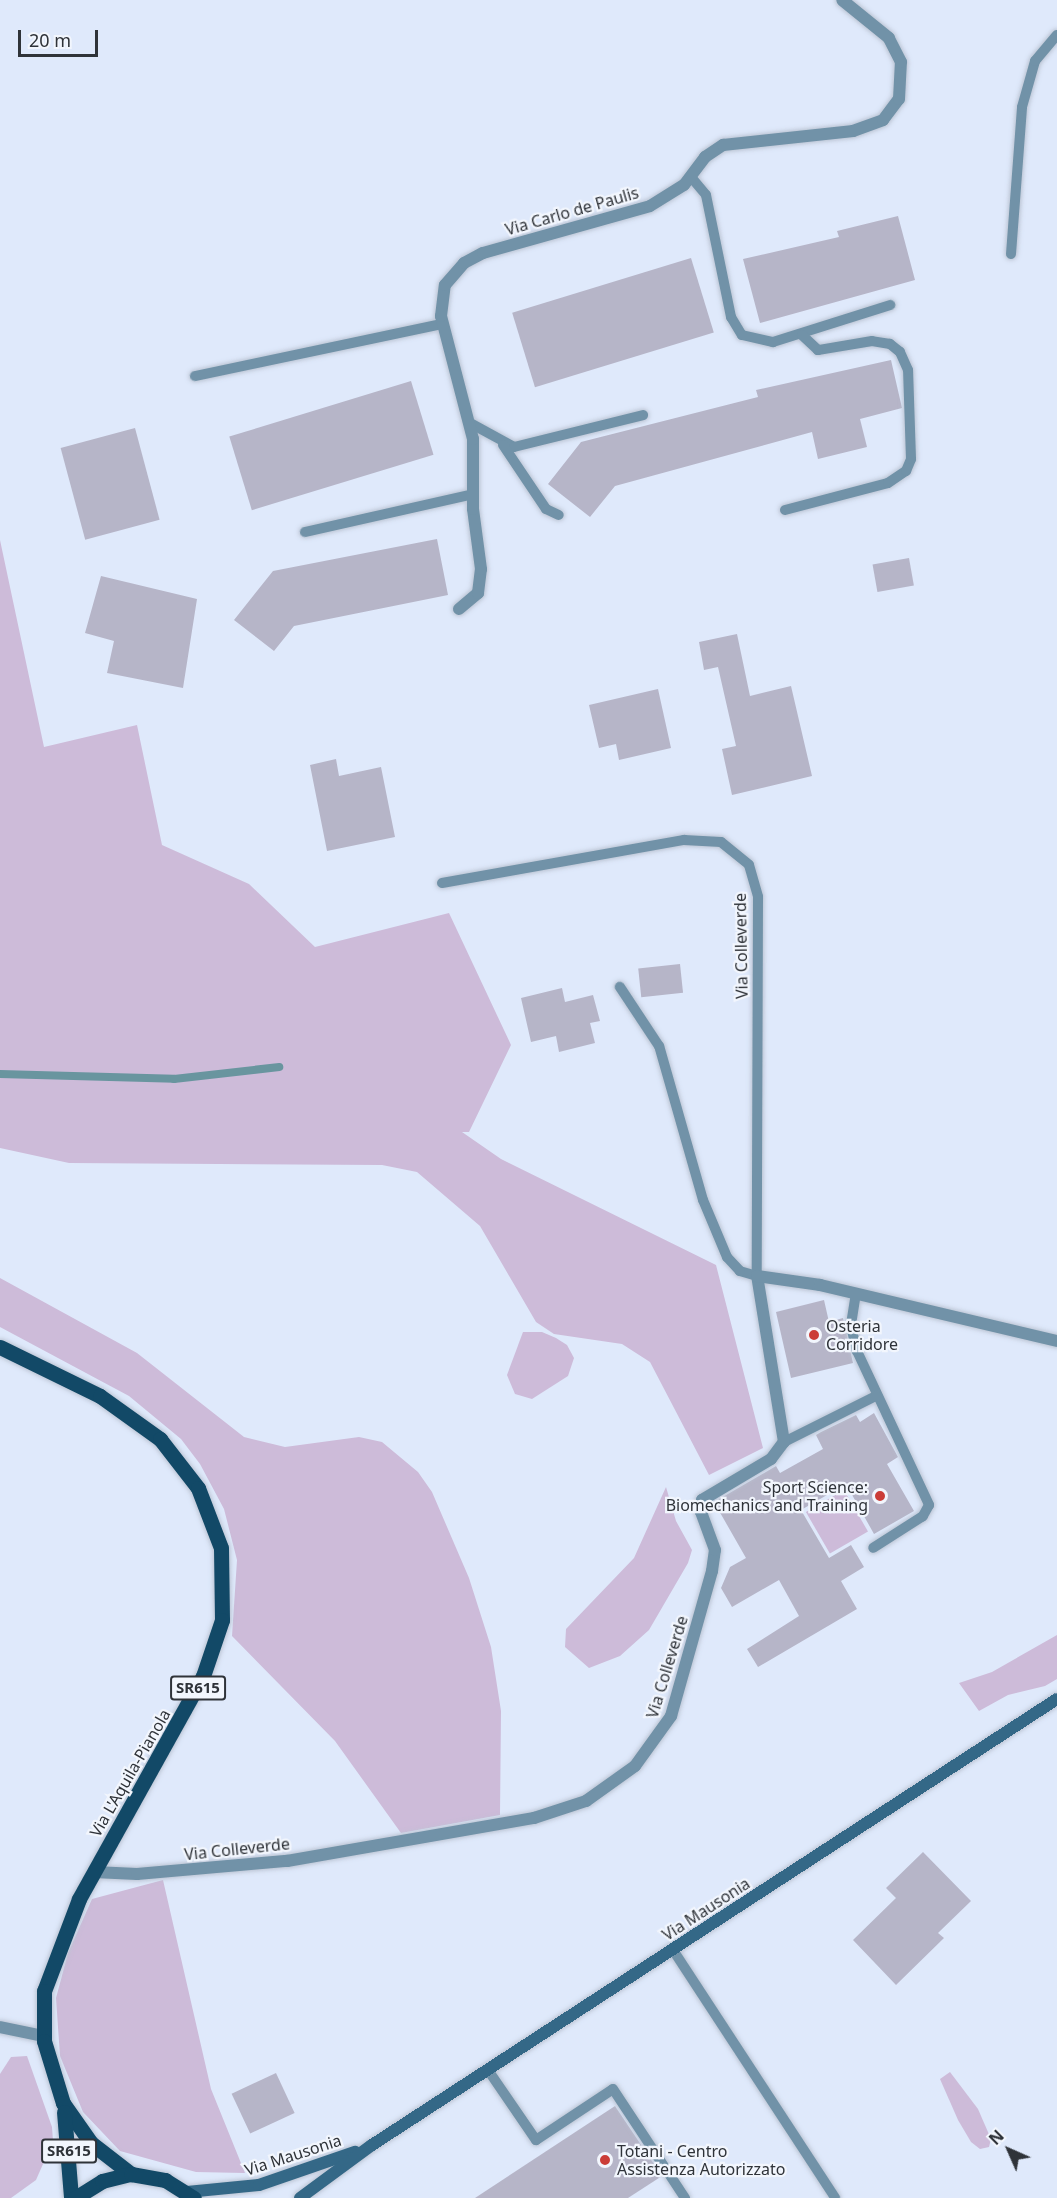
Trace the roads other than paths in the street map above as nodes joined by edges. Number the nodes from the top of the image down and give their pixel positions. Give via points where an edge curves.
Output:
1 (842, 0) edge
2 (1057, 35) edge
3 (691, 177) junction
4 (1011, 255) dead end
5 (890, 305) dead end
6 (442, 324) junction
7 (802, 335) junction
8 (195, 376) dead end
9 (643, 415) dead end
10 (470, 423) junction
11 (503, 445) junction
12 (473, 494) junction
13 (785, 510) dead end
14 (560, 515) dead end
15 (305, 532) dead end
16 (459, 609) dead end
17 (442, 883) dead end
18 (620, 987) dead end
19 (758, 1276) junction
20 (856, 1293) junction
21 (1057, 1341) edge
22 (0, 1347) edge
23 (876, 1396) junction
24 (784, 1442) junction
25 (873, 1548) dead end
26 (1057, 1699) edge
27 (94, 1872) junction
28 (673, 1950) junction
29 (0, 2027) edge
30 (44, 2036) junction
31 (488, 2070) junction
32 (63, 2103) junction
33 (372, 2145) junction
34 (132, 2174) junction
35 (190, 2195) edge
36 (73, 2198) edge
37 (300, 2198) edge
38 (686, 2198) edge
39 (834, 2198) edge

1 - 3 street, Via Carlo de Paulis via 883,32 898,53 903,80 891,112 873,126 853,131 723,145
2 - 4 lane via 1035,61 1022,107
3 - 6 street, Via Carlo de Paulis via 667,197 638,211 474,258 457,270 441,293
3 - 7 lane via 706,195 735,328 761,343
5 - 7 lane
6 - 8 lane
6 - 10 street, Via Carlo de Paulis
7 - 13 lane via 818,350 872,341 890,344 900,352 908,370 911,459 906,471 888,483
9 - 11 lane via 527,445
10 - 11 lane
10 - 12 street, Via Carlo de Paulis
11 - 14 lane via 546,509
12 - 15 lane
12 - 16 street, Via Carlo de Paulis via 481,578 475,598
17 - 19 lane, Via Colleverde via 684,840 721,842 748,865 758,897
18 - 19 lane via 659,1047 704,1200 726,1257 740,1271
19 - 20 street
19 - 24 street, Via Colleverde
20 - 21 street
20 - 23 lane via 852,1334
22 - 27 main road, Via L'Aquila-Pianola / SR615 via 107,1401 160,1439 198,1488 221,1548 222,1620 203,1677
23 - 24 lane
23 - 25 lane via 929,1509
24 - 27 street, Via Colleverde via 771,1460 702,1500 700,1510 715,1550 714,1566 671,1716 647,1755 604,1791 548,1815 306,1858 177,1871
26 - 28 main road, Via Mausonia
27 - 30 main road, Via L'Aquila-Pianola / SR615 via 49,1971 42,2009
28 - 31 main road, Via Mausonia
28 - 39 lane
29 - 30 street
30 - 32 main road, Via L'Aquila-Pianola / SR615
31 - 33 main road, Via Mausonia
31 - 38 lane via 536,2140 613,2089
32 - 34 main road, Via L'Aquila-Pianola / SR615 via 91,2143
32 - 36 main road, Via L'Aquila-Pianola / SR615
33 - 35 main road, Via Mausonia via 276,2181
33 - 37 main road, Via Mausonia
34 - 35 main road via 165,2180
34 - 36 main road via 102,2181

